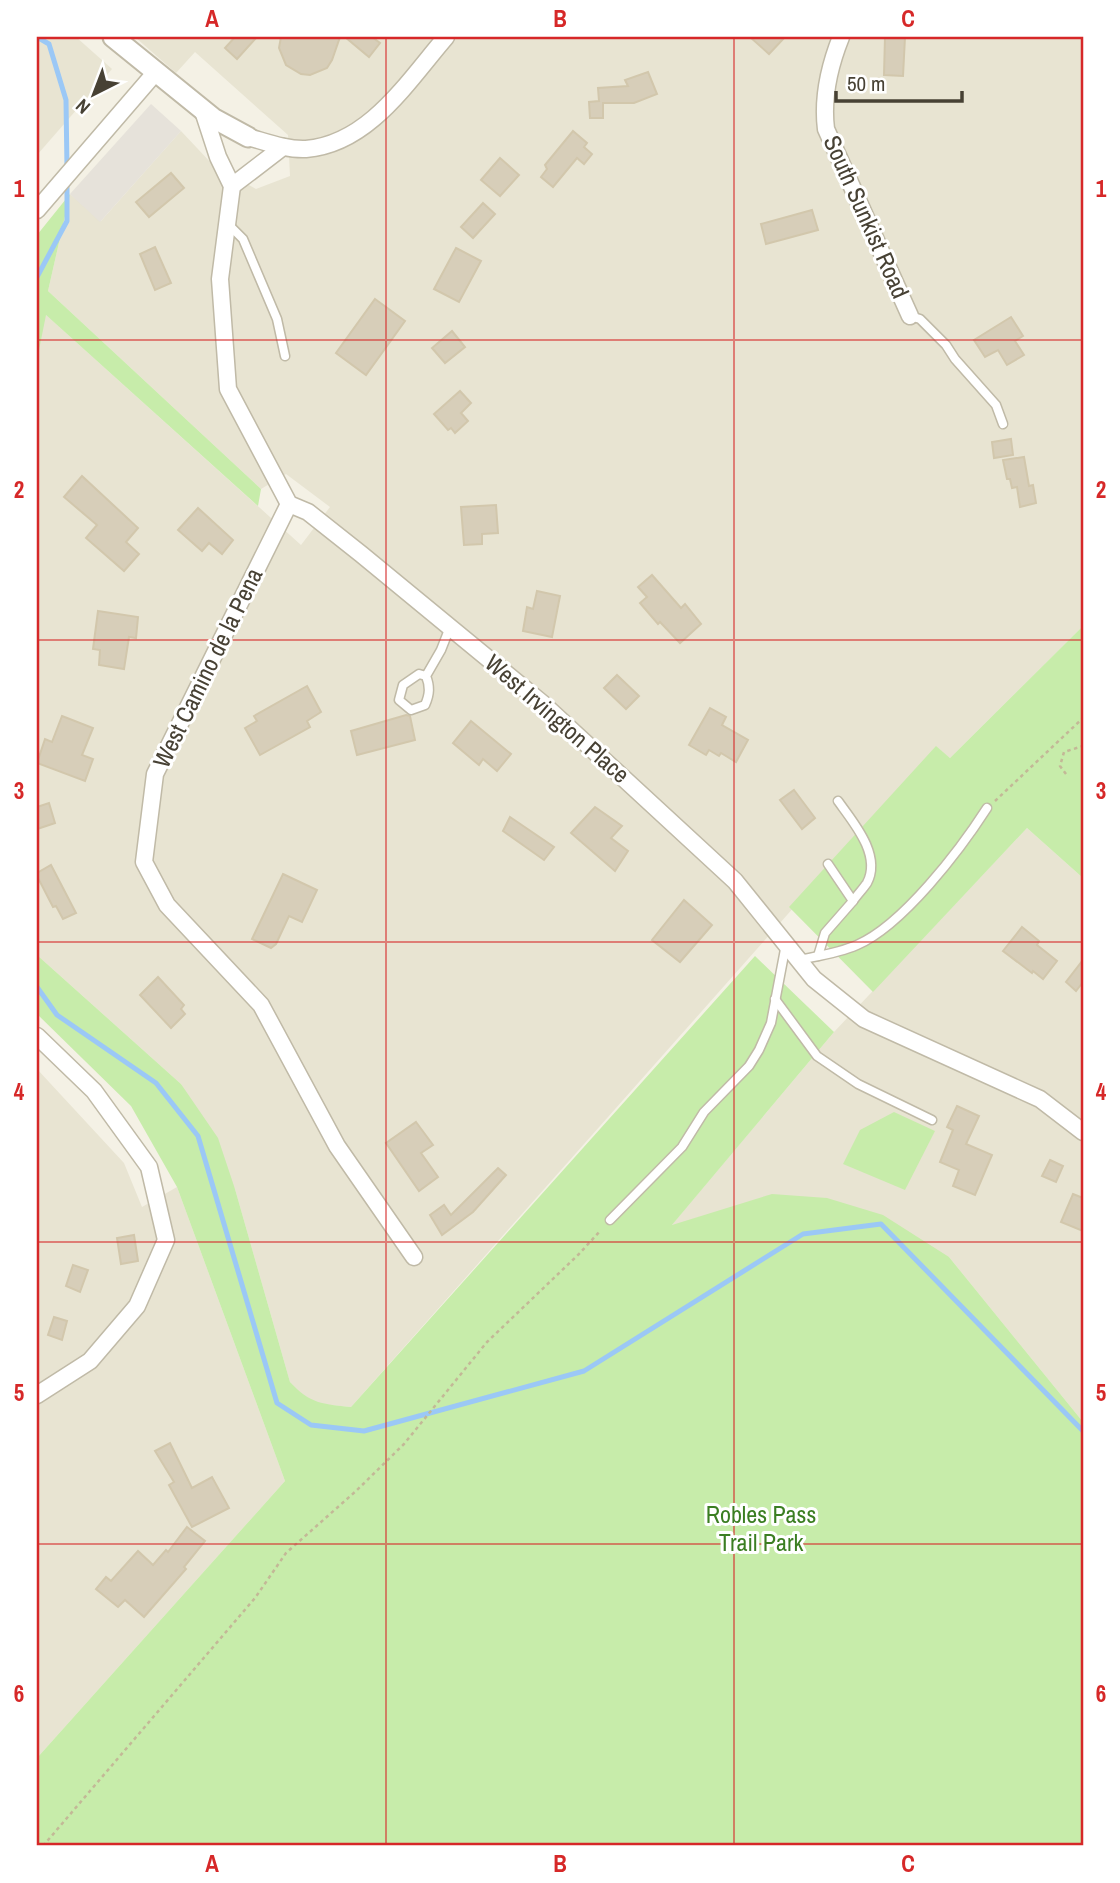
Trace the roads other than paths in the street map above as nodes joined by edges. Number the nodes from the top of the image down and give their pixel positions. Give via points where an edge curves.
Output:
1 (113, 37) edge
2 (446, 37) edge
3 (841, 37) edge
4 (155, 73) junction
5 (203, 111) junction
6 (248, 137) joint
7 (283, 147) junction
8 (232, 186) junction
9 (37, 210) edge
10 (226, 222) junction
11 (910, 316) joint
12 (285, 356) dead end
13 (1003, 424) dead end
14 (289, 504) junction
15 (450, 627) junction
16 (426, 676) junction
17 (838, 801) dead end
18 (987, 808) road end
19 (828, 864) dead end
20 (853, 901) junction
21 (786, 944) junction
22 (818, 956) junction
23 (799, 960) junction
24 (775, 999) junction
25 (37, 1036) edge
26 (932, 1119) dead end
27 (1083, 1132) edge
28 (610, 1220) road end
29 (414, 1256) dead end
30 (37, 1395) edge

1 - 4 street
2 - 7 street via 365,127 326,145
3 - 11 street, South Sunkist Road via 826,85 825,130
4 - 5 street
4 - 9 street
5 - 6 street
5 - 8 street
6 - 7 street
7 - 8 street
8 - 10 street
10 - 12 lane via 243,239 278,319
10 - 14 street via 220,279 228,389
11 - 13 lane via 920,319 946,345 996,405
14 - 15 street, West Irvington Place via 307,512
14 - 29 street, West Camino de la Pena via 155,775 144,862 167,905 261,1005 337,1146
15 - 16 lane
15 - 21 street, West Irvington Place via 547,708 735,881
16 - 16 lane via 429,696 425,705 411,710 404,707 399,701 403,685 419,674
17 - 20 lane via 860,832 870,859 868,881
18 - 22 lane via 942,871 897,915 858,944
19 - 20 lane
20 - 22 lane via 825,933
21 - 23 street, West Irvington Place
21 - 24 lane
22 - 23 lane
23 - 27 street, West Irvington Place via 814,979 864,1020 1040,1099
24 - 26 lane via 817,1056 858,1084
24 - 28 lane via 771,1023 749,1066 704,1112 682,1147
25 - 30 street via 94,1091 149,1167 166,1240 137,1306 90,1362

